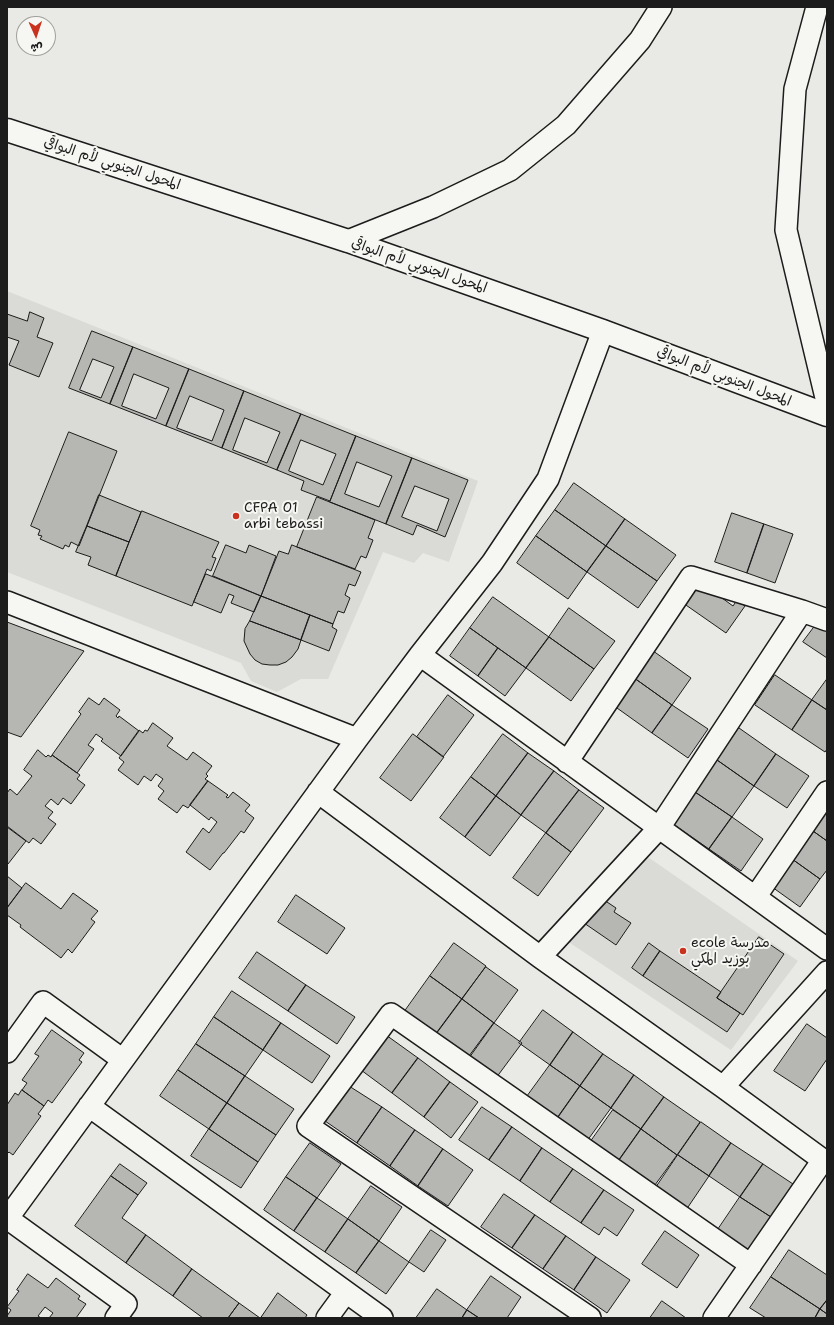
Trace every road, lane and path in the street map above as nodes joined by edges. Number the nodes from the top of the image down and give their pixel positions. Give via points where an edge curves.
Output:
1 (661, 7) edge
2 (817, 7) edge
3 (7, 130) edge
4 (348, 241) junction
5 (603, 331) junction
6 (827, 402) edge
7 (827, 415) edge
8 (7, 602) edge
9 (802, 611) junction
10 (827, 620) edge
11 (420, 655) junction
12 (357, 739) junction
13 (567, 762) junction
14 (318, 792) junction
15 (827, 792) edge
16 (659, 828) junction
17 (756, 896) junction
18 (827, 949) edge
19 (540, 957) junction
20 (827, 972) edge
21 (7, 1052) edge
22 (123, 1060) junction
23 (723, 1086) junction
24 (90, 1106) junction
25 (825, 1162) edge
26 (7, 1219) edge
27 (751, 1265) junction
28 (346, 1292) junction
29 (116, 1318) edge
30 (327, 1318) edge
31 (382, 1318) edge
32 (590, 1318) edge
33 (714, 1318) edge

1 - 4 street via 640,40 566,125 510,170 433,208
2 - 6 street via 795,89 786,230
3 - 4 main road, المحول الجنوبي لأم البواقي
4 - 5 main road, المحول الجنوبي لأم البواقي
5 - 7 main road, المحول الجنوبي لأم البواقي
5 - 11 street via 548,479 492,563
8 - 12 street
9 - 10 street
9 - 13 street via 691,577
9 - 16 street
11 - 12 street
11 - 13 street
12 - 14 street
13 - 16 street
14 - 19 street
14 - 22 street
15 - 17 street
16 - 17 street
16 - 19 street
17 - 18 street
19 - 23 street
20 - 23 street
21 - 22 street via 43,1002
22 - 24 street
23 - 25 street
24 - 26 street
24 - 28 street
25 - 27 street
26 - 29 street via 126,1304
27 - 32 street via 391,1014 308,1126
27 - 33 street
28 - 30 street
28 - 31 street

